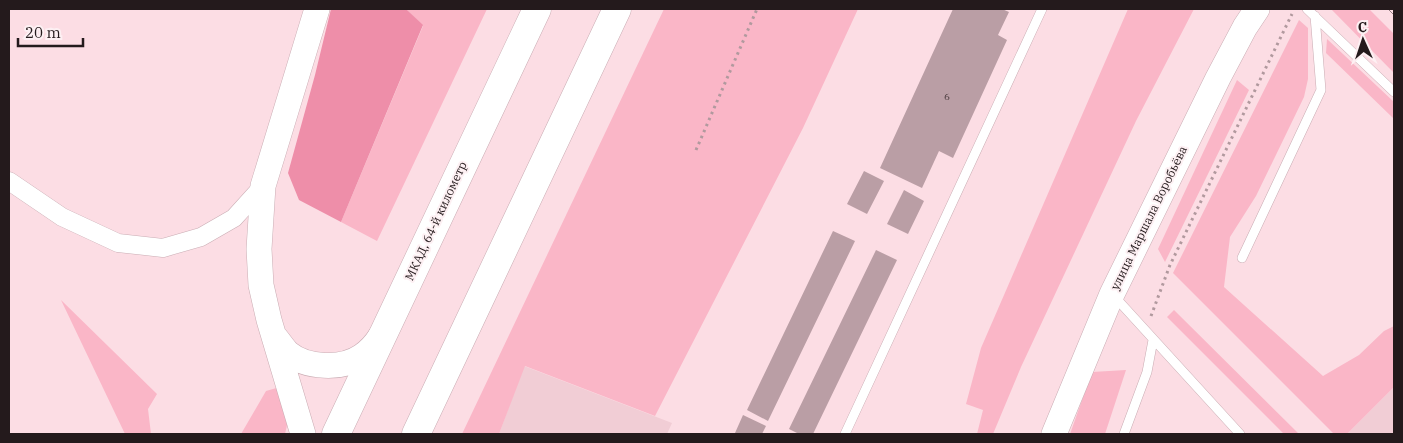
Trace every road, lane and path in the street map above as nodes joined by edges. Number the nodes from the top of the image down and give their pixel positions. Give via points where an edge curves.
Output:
1 (317, 9) edge
2 (537, 9) edge
3 (617, 9) edge
4 (757, 9) edge
5 (1042, 9) edge
6 (1257, 9) edge
7 (1295, 9) edge
8 (1307, 9) edge
9 (1315, 16) junction
10 (1394, 92) edge
11 (696, 150) dead end
12 (9, 181) edge
13 (263, 186) junction
14 (225, 223) junction
15 (259, 241) junction
16 (1242, 258) dead end
17 (1112, 294) junction
18 (1146, 332) junction
19 (383, 333) junction
20 (276, 338) junction
21 (1153, 340) junction
22 (303, 434) edge
23 (336, 434) edge
24 (416, 434) edge
25 (845, 434) edge
26 (1054, 434) edge
27 (1124, 434) edge
28 (1240, 434) edge

1 - 13 street
2 - 19 highway, МКАД, 64-й километр
3 - 24 highway
4 - 11 path
5 - 25 lane
6 - 17 street, улица Маршала Воробьёва via 1218,78
7 - 18 path via 1170,265
8 - 9 lane
9 - 10 lane
9 - 16 lane via 1321,90
12 - 14 street via 62,217 118,243 163,248 201,237
13 - 14 street via 234,218
13 - 15 street
14 - 15 street via 240,225 254,233
15 - 20 street via 261,285
17 - 18 lane
17 - 26 street, улица Маршала Воробьёва
18 - 21 lane
19 - 20 street via 360,358 324,365 304,362 288,353
19 - 23 highway, МКАД, 64-й километр
20 - 22 street
21 - 27 lane via 1147,372
21 - 28 lane

